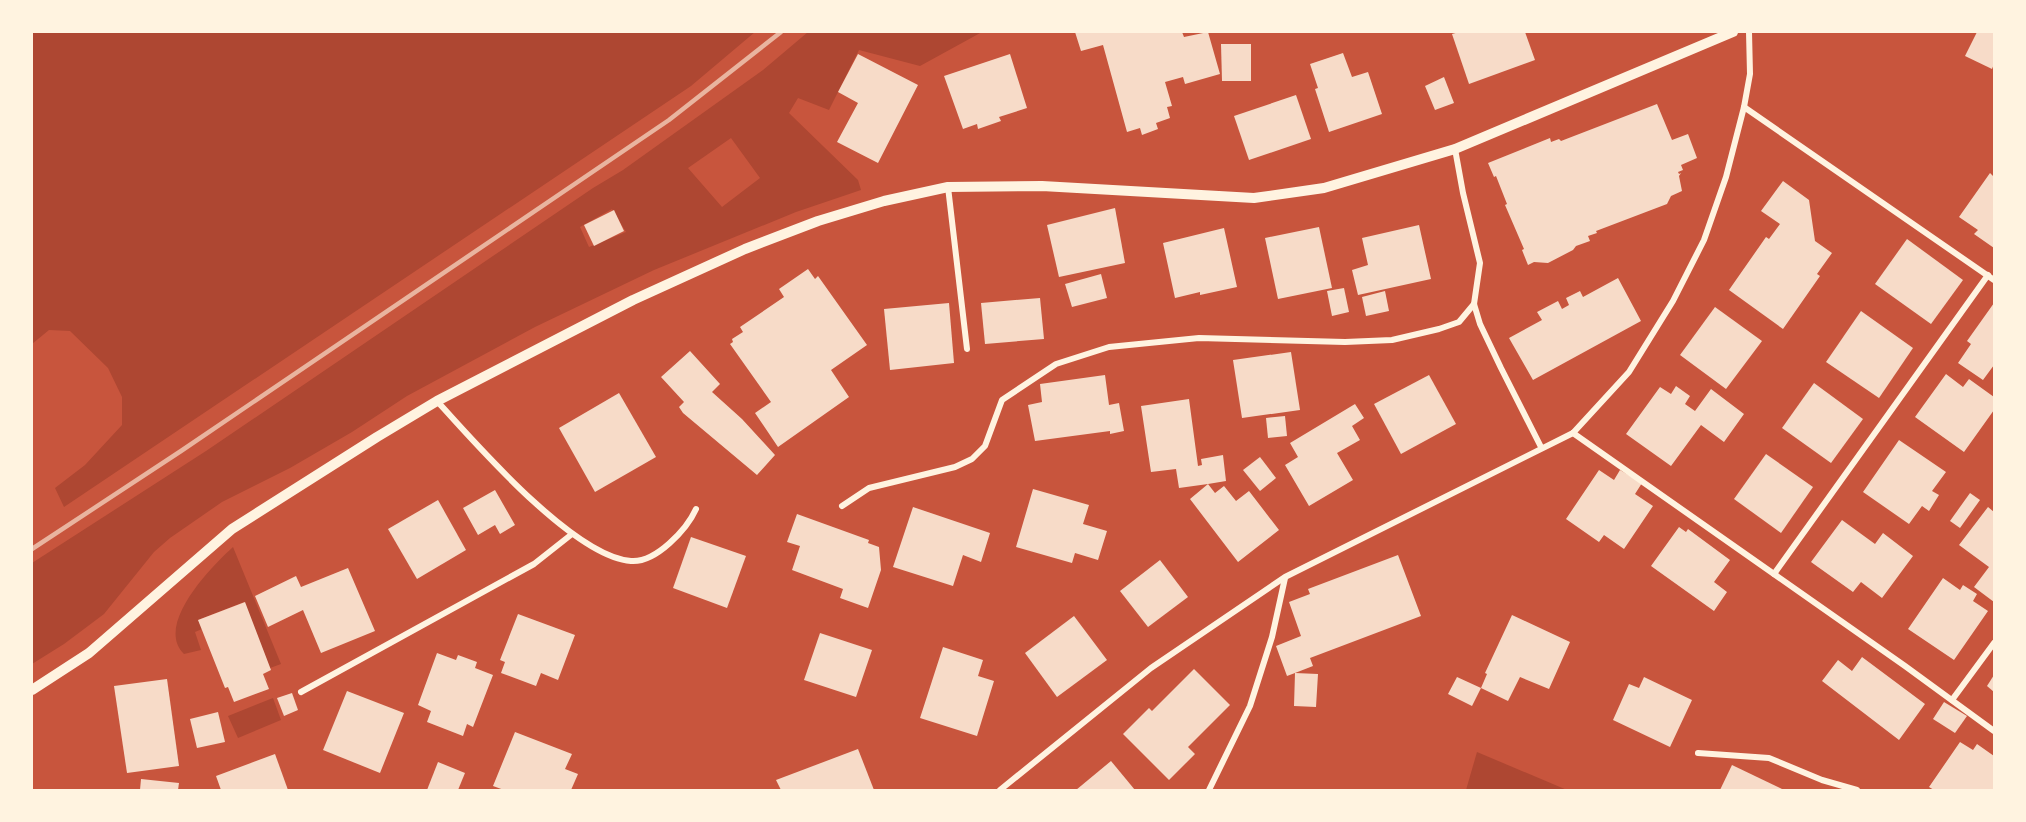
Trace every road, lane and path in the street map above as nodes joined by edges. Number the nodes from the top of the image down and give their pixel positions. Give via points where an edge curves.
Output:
1 (1733, 32) edge
2 (1749, 32) edge
3 (1744, 107) junction
4 (1455, 149) junction
5 (948, 187) junction
6 (1988, 275) junction
7 (1995, 280) edge
8 (1474, 304) junction
9 (968, 349) dead end
10 (437, 401) junction
11 (1573, 433) junction
12 (1541, 447) junction
13 (842, 506) dead end
14 (696, 509) dead end
15 (572, 534) junction
16 (1774, 574) junction
17 (1285, 577) junction
18 (1995, 643) edge
19 (32, 690) edge
20 (302, 692) dead end
21 (1952, 700) junction
22 (1995, 731) edge
23 (1698, 753) dead end
24 (1000, 790) edge
25 (1209, 790) edge
26 (1857, 790) edge

1 - 4 street
2 - 3 street via 1750,74
3 - 6 street
3 - 11 street via 1704,240 1673,302 1629,372
4 - 5 street via 1324,189 1254,198 1042,186
4 - 8 street via 1480,263
5 - 9 street
5 - 10 street via 818,221 745,249 633,300
6 - 7 street
6 - 16 street
8 - 12 street via 1480,324
8 - 13 street via 1459,322 1392,340 1199,338 1108,347 1056,364 1002,400 985,446 972,459 955,467 869,488
10 - 15 street via 490,460
10 - 19 street via 232,529 89,653
11 - 12 street
11 - 16 street
12 - 17 street
14 - 15 street via 690,522 667,546 642,560 630,561 606,553
15 - 20 street via 534,564
16 - 21 street
17 - 24 street via 1151,668
17 - 25 street via 1272,638 1250,706
18 - 21 street
21 - 22 street
23 - 26 street via 1769,758

